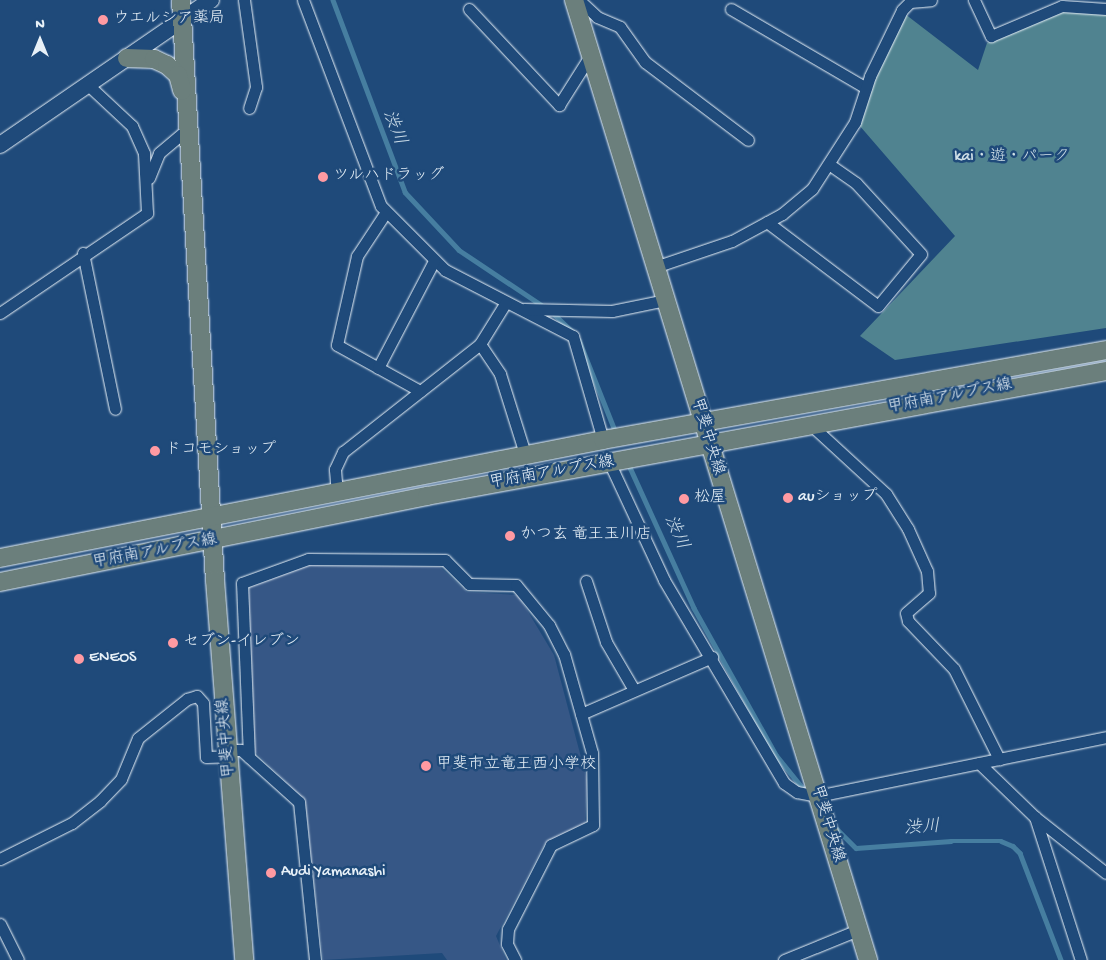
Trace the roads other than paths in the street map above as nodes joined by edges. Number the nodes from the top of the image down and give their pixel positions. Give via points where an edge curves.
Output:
1 (181, 0) edge
2 (212, 0) edge
3 (244, 0) edge
4 (303, 0) edge
5 (574, 0) edge
6 (579, 0) edge
7 (931, 0) edge
8 (974, 0) edge
9 (470, 9) dead end
10 (731, 9) dead end
11 (1106, 9) edge
12 (183, 21) junction
13 (590, 56) junction
14 (128, 58) junction
15 (88, 85) junction
16 (866, 88) junction
17 (249, 108) dead end
18 (188, 120) junction
19 (748, 140) dead end
20 (0, 145) edge
21 (830, 165) junction
22 (147, 184) junction
23 (386, 212) junction
24 (767, 222) junction
25 (83, 253) junction
26 (434, 261) junction
27 (655, 267) junction
28 (665, 300) junction
29 (506, 302) junction
30 (519, 309) junction
31 (0, 313) edge
32 (480, 344) junction
33 (1106, 350) edge
34 (378, 368) junction
35 (1106, 371) edge
36 (420, 391) junction
37 (115, 409) dead end
38 (702, 422) junction
39 (810, 424) junction
40 (603, 440) junction
41 (708, 444) junction
42 (526, 457) junction
43 (610, 464) junction
44 (337, 493) junction
45 (212, 516) junction
46 (213, 542) junction
47 (0, 558) edge
48 (586, 581) dead end
49 (0, 582) edge
50 (712, 657) junction
51 (634, 690) junction
52 (581, 714) junction
53 (1106, 737) edge
54 (230, 753) junction
55 (249, 756) junction
56 (999, 759) junction
57 (979, 763) junction
58 (817, 796) junction
59 (1035, 817) junction
60 (0, 858) edge
61 (1106, 873) edge
62 (0, 924) edge
63 (858, 930) junction
64 (18, 960) edge
65 (244, 960) edge
66 (314, 960) edge
67 (515, 960) edge
68 (784, 960) edge
69 (868, 960) edge
70 (1081, 960) edge

1 - 12 main road
2 - 12 street
3 - 17 street via 256,87
4 - 23 street via 326,66 342,94 374,192
5 - 13 main road, 甲斐中央線
6 - 19 street via 597,17 620,27 645,62
7 - 16 street via 910,2 902,10
8 - 11 street via 991,36 1062,6
9 - 13 street via 559,104
10 - 16 street
12 - 14 street
12 - 18 main road
13 - 27 main road, 甲斐中央線
14 - 15 street
14 - 18 main road via 154,59 178,74
15 - 20 street
15 - 22 street via 132,126 144,154
16 - 21 street via 855,122
18 - 22 street via 159,152
18 - 45 main road, 甲斐中央線
21 - 24 street via 812,189
21 - 24 street via 856,182 921,254 878,306
22 - 25 street via 147,212
23 - 26 street
23 - 34 street via 357,256 337,329 337,345
24 - 27 street via 694,256
25 - 31 street
25 - 37 street
26 - 29 street
26 - 34 street
27 - 28 main road, 甲斐中央線
28 - 30 street via 612,311
28 - 38 main road, 甲斐中央線
29 - 30 street
29 - 32 street
30 - 40 street via 578,343
32 - 36 street
32 - 42 street via 500,374
33 - 38 main road, 甲府南アルプス線
34 - 36 street
35 - 39 main road, 甲府南アルプス線
36 - 44 street via 343,452 335,469
38 - 40 main road, 甲府南アルプス線
38 - 41 main road, 甲斐中央線
39 - 41 main road, 甲府南アルプス線
39 - 56 street via 886,494 908,530 927,571 929,592 906,613 908,621 954,669
40 - 42 main road, 甲府南アルプス線
41 - 43 main road, 甲府南アルプス線
41 - 58 main road, 甲斐中央線
42 - 44 main road, 甲府南アルプス線
43 - 46 main road, 甲府南アルプス線 via 427,496
43 - 50 street via 664,580
44 - 45 main road, 甲府南アルプス線
45 - 46 main road, 甲斐中央線
45 - 47 main road, 甲府南アルプス線
46 - 49 main road, 甲府南アルプス線
46 - 54 main road, 甲斐中央線
48 - 51 street via 606,642
50 - 51 street
50 - 58 street via 784,784 798,792
51 - 52 street
52 - 55 street via 553,632 516,586 468,584 445,560 308,560 242,583
52 - 67 street via 592,753 593,825 551,845 508,929 508,944
53 - 56 street
54 - 55 street via 241,750
54 - 60 street via 206,756 204,703 197,696 187,699 138,738 122,779 100,801 72,823
54 - 65 main road, 甲斐中央線
55 - 66 street via 299,802
56 - 57 street
57 - 58 street
57 - 59 street
58 - 63 main road, 甲斐中央線
59 - 61 street
59 - 70 street
62 - 64 street
63 - 68 street
63 - 69 main road, 甲斐中央線

